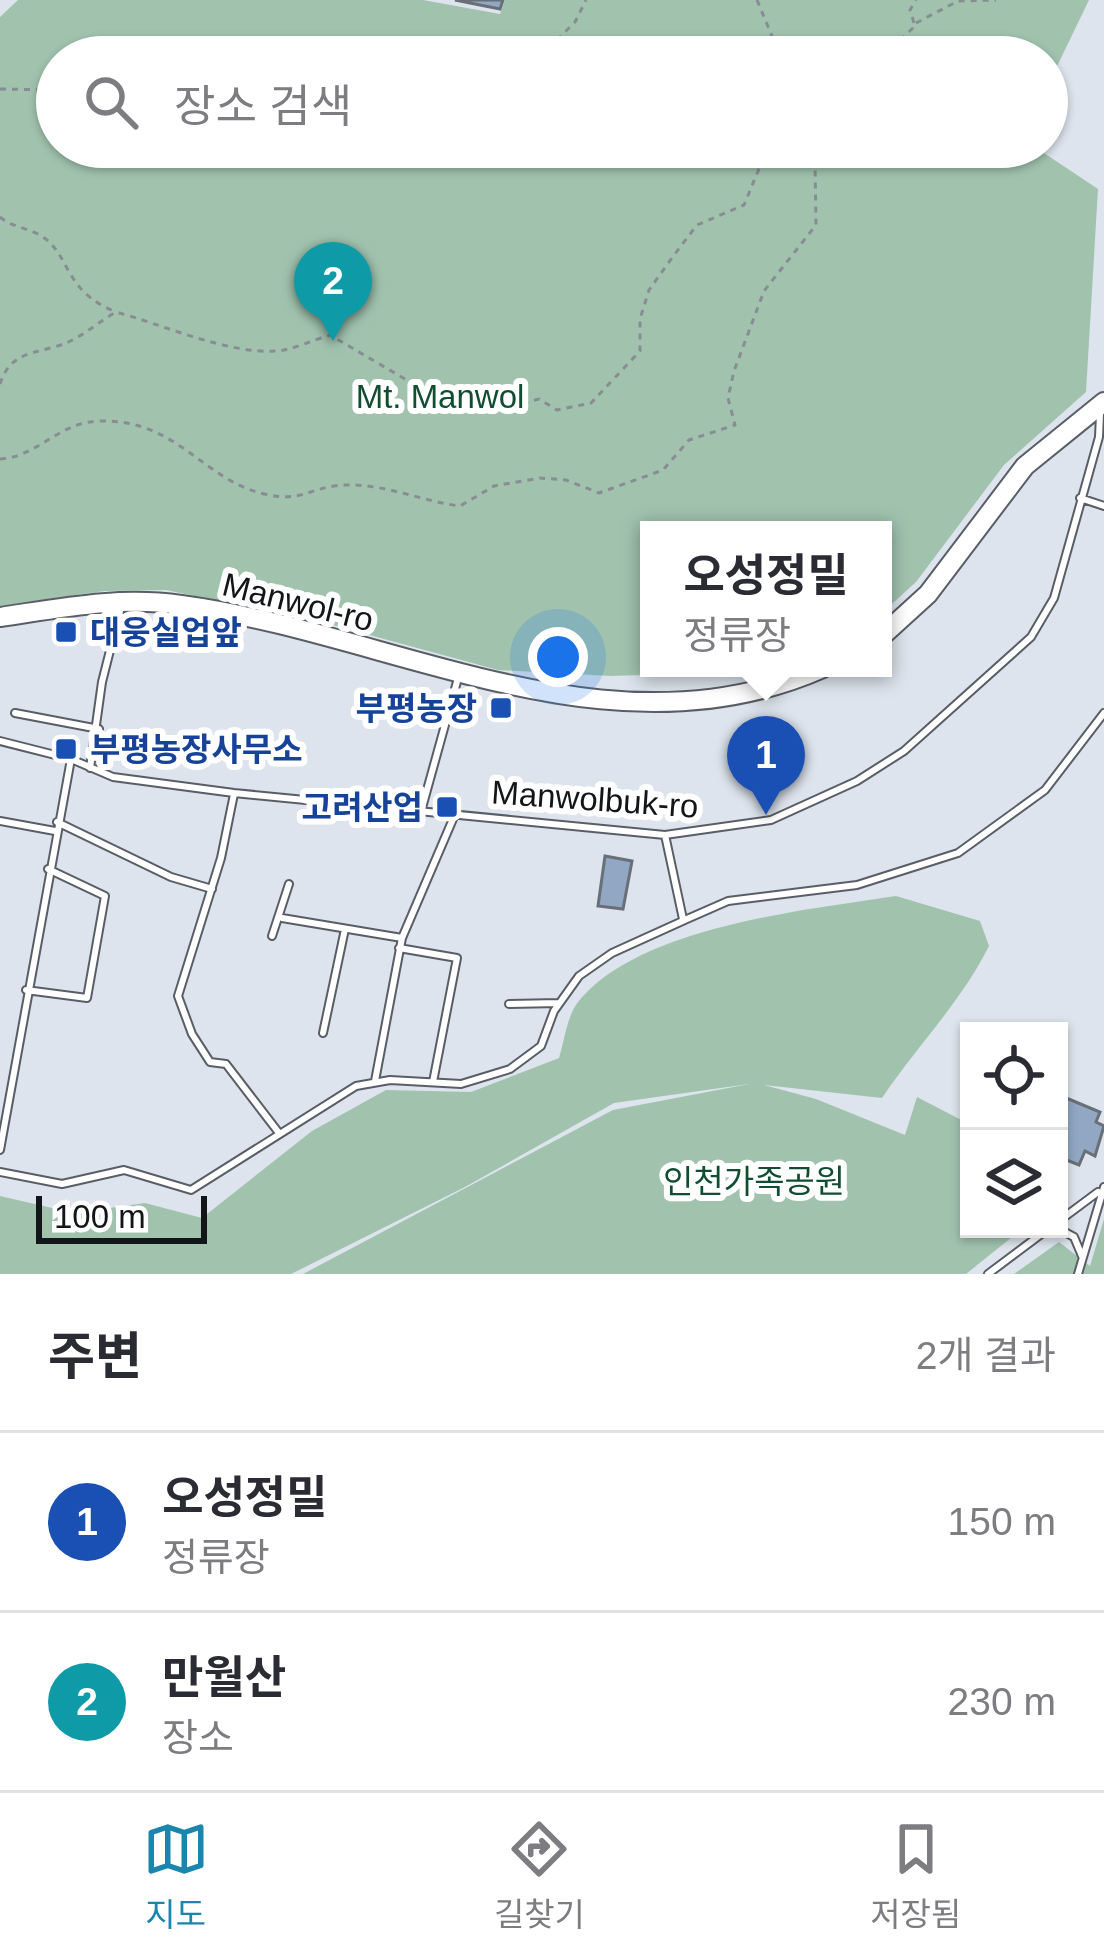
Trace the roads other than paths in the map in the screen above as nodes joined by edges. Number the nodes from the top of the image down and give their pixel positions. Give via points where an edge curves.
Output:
1 (1102, 403) edge
2 (1080, 498) junction
3 (1104, 506) edge
4 (121, 601) junction
5 (0, 617) edge
6 (892, 627) edge
7 (459, 673) junction
8 (794, 677) edge
9 (1104, 712) edge
10 (15, 713) dead end
11 (99, 729) junction
12 (0, 741) edge
13 (70, 759) junction
14 (90, 768) junction
15 (234, 793) junction
16 (422, 808) junction
17 (456, 812) junction
18 (0, 821) edge
19 (56, 826) junction
20 (665, 835) junction
21 (48, 869) junction
22 (289, 884) dead end
23 (212, 889) junction
24 (282, 918) junction
25 (683, 920) junction
26 (344, 929) junction
27 (272, 936) dead end
28 (400, 943) junction
29 (26, 990) junction
30 (559, 1003) junction
31 (509, 1004) dead end
32 (323, 1033) dead end
33 (375, 1081) junction
34 (434, 1082) junction
35 (279, 1132) junction
36 (0, 1150) edge
37 (0, 1172) edge
38 (1102, 1189) edge
39 (1068, 1216) edge
40 (1068, 1234) edge
41 (1039, 1238) edge
42 (1082, 1258) junction
43 (988, 1274) edge
44 (1078, 1274) edge

1 - 2 lane, Manwolbuk-ro
1 - 6 street via 1025,466 928,594
2 - 3 lane
2 - 20 lane, Manwolbuk-ro via 1044,619 904,751 771,820
4 - 5 street, Manwol-ro
4 - 7 street, Manwol-ro via 187,605
4 - 11 lane
7 - 8 street, Manwol-ro via 622,701 753,690
7 - 16 lane
9 - 25 lane via 1045,790 958,853 857,885 728,901
10 - 11 lane
11 - 14 lane
12 - 13 lane, Manwolbuk-ro
13 - 14 lane, Manwolbuk-ro
13 - 19 lane
14 - 15 lane, Manwolbuk-ro
15 - 16 lane, Manwolbuk-ro
15 - 23 lane
16 - 17 lane, Manwolbuk-ro
17 - 20 lane, Manwolbuk-ro
17 - 28 lane
18 - 19 lane
19 - 21 lane
19 - 23 lane
20 - 25 lane
21 - 29 lane
21 - 29 lane via 104,896 87,998
22 - 24 lane
23 - 35 lane via 178,996 210,1063 226,1064
24 - 26 lane
24 - 27 lane
25 - 30 lane via 611,952
26 - 28 lane
26 - 32 lane
28 - 33 lane
28 - 34 lane via 457,958
29 - 36 lane
30 - 31 lane
30 - 34 lane via 530,1058 480,1080
33 - 34 lane
33 - 35 lane
35 - 37 lane via 191,1190 124,1170 62,1184
38 - 39 lane
38 - 42 lane
40 - 42 lane
41 - 43 lane
42 - 44 lane

